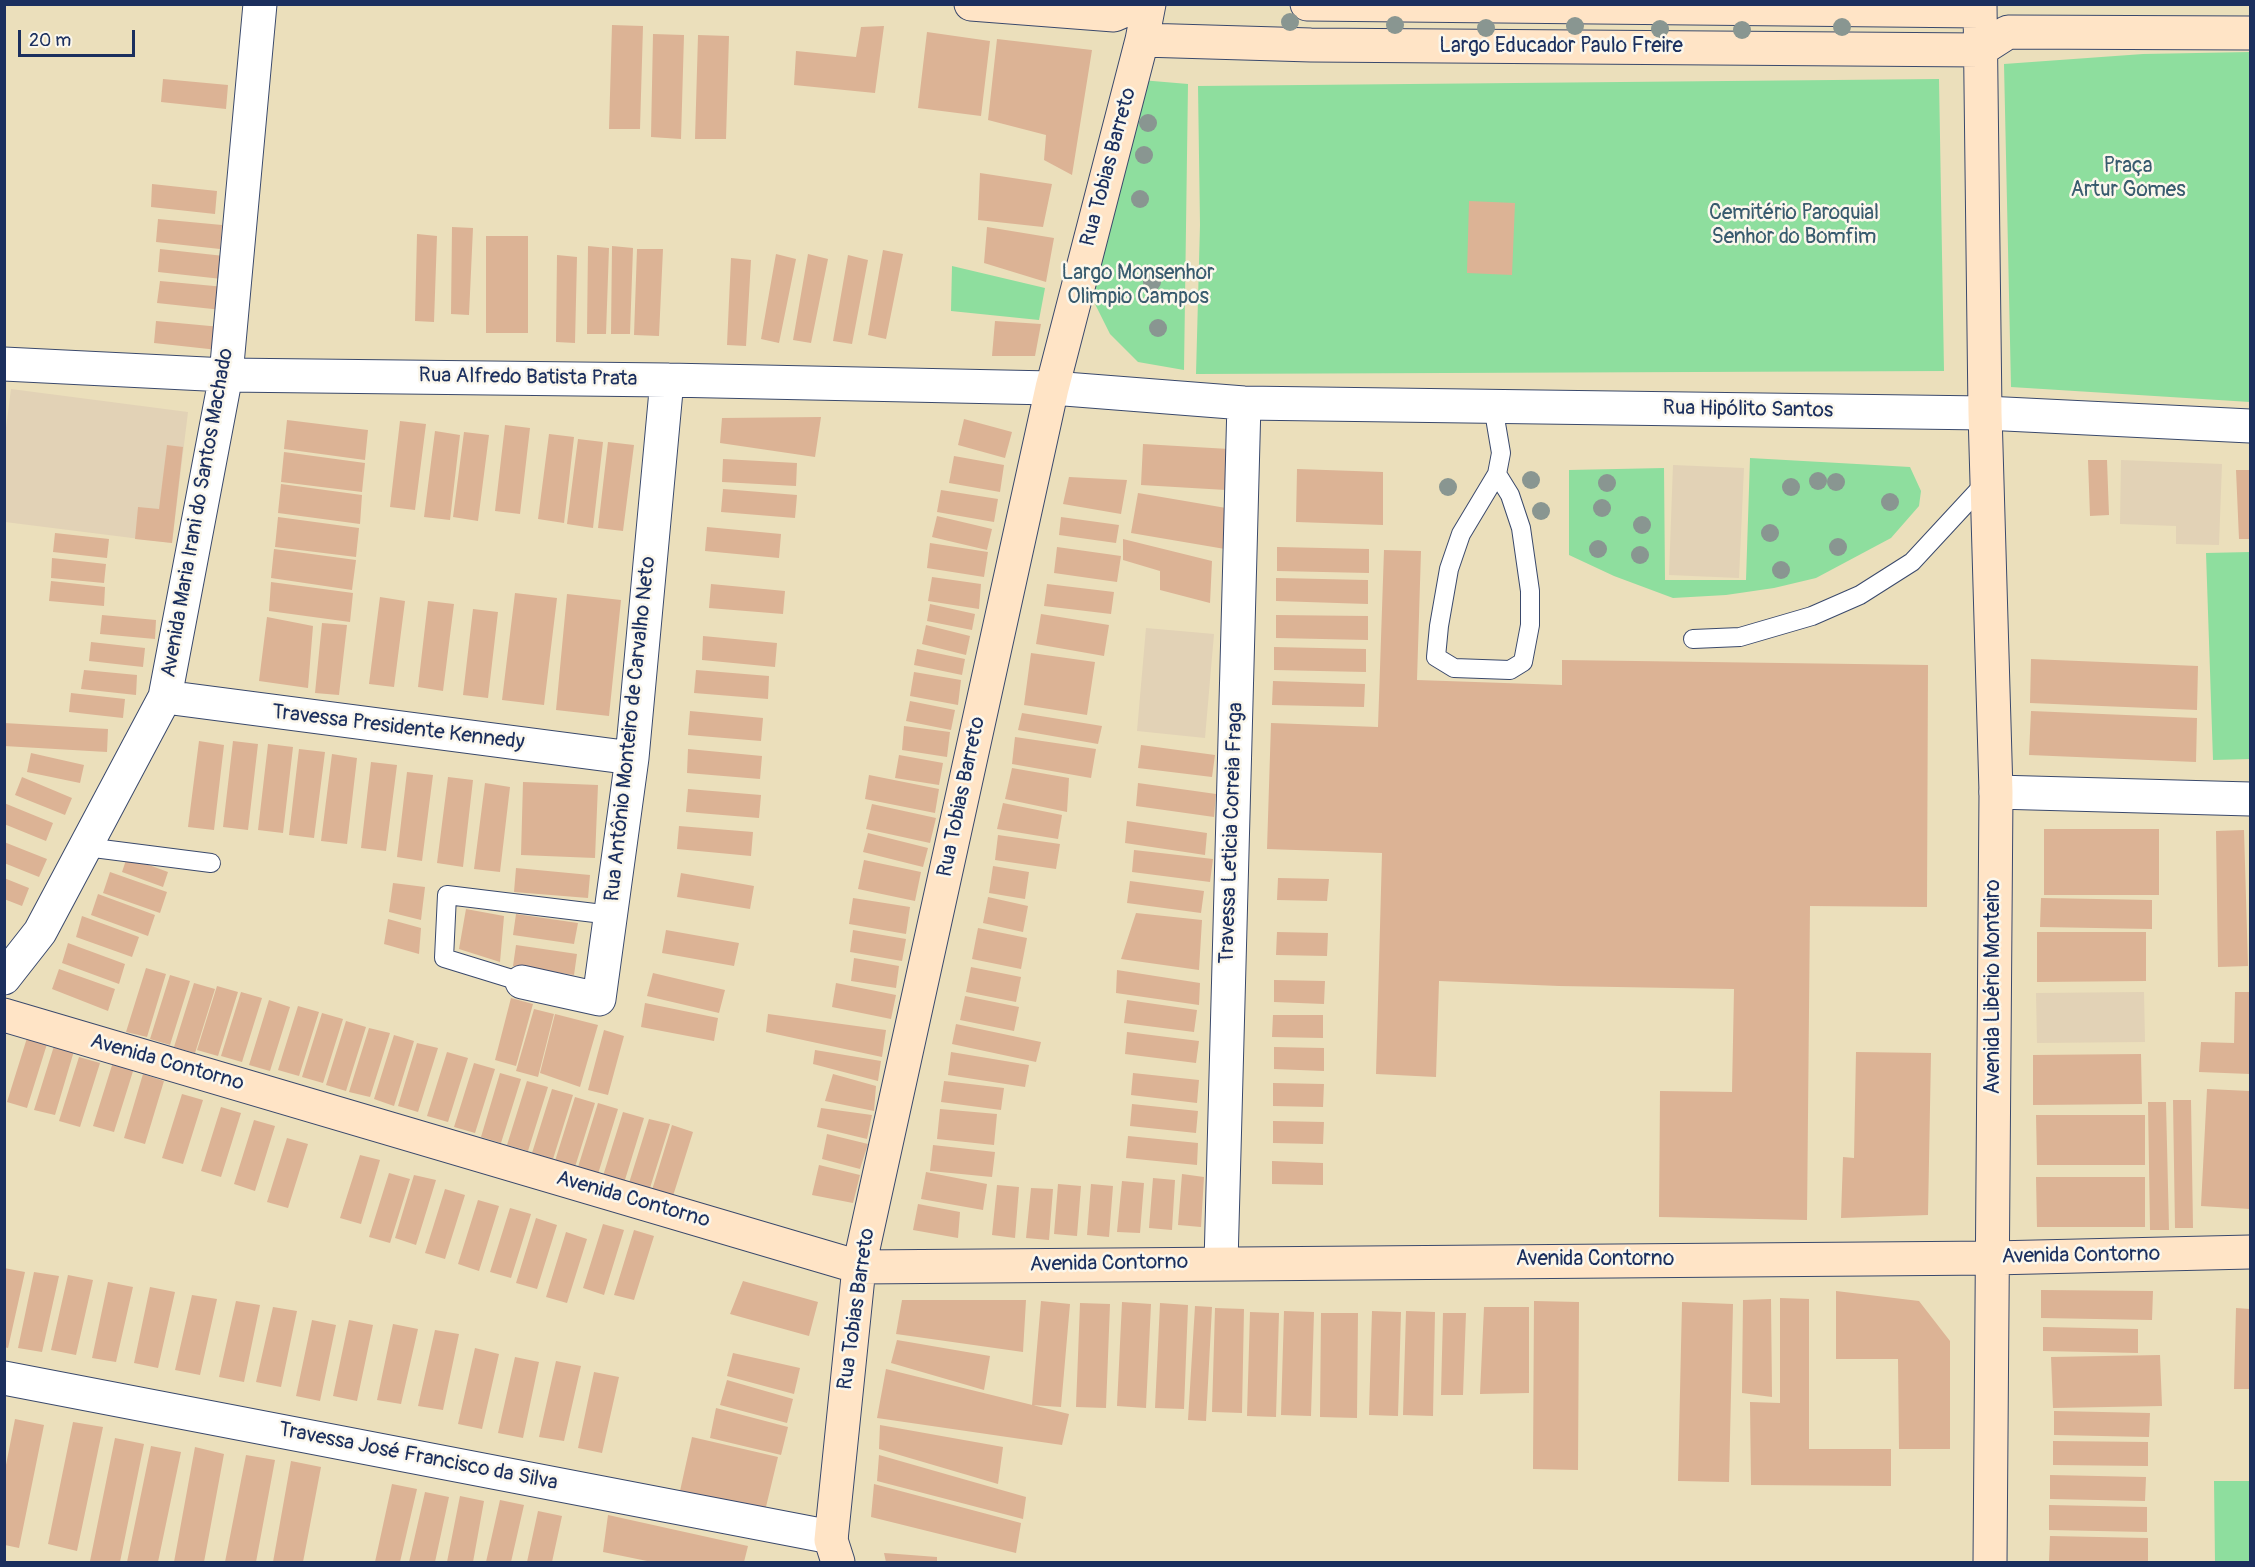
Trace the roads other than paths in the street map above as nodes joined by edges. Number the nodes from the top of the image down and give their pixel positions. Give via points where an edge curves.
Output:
1 (260, 4) edge
2 (971, 4) edge
3 (1149, 4) edge
4 (1307, 4) edge
5 (1980, 8) edge
6 (1127, 10) edge
7 (2008, 32) junction
8 (2250, 33) edge
9 (1142, 40) junction
10 (1980, 50) junction
11 (4, 364) edge
12 (226, 375) junction
13 (667, 380) junction
14 (1052, 388) junction
15 (1244, 402) junction
16 (1493, 406) junction
17 (1985, 412) junction
18 (2250, 426) edge
19 (1497, 474) junction
20 (1988, 479) junction
21 (1693, 639) dead end
22 (165, 698) junction
23 (632, 758) junction
24 (1996, 792) junction
25 (2250, 799) edge
26 (86, 847) junction
27 (211, 863) dead end
28 (611, 915) junction
29 (4, 978) edge
30 (522, 982) joint
31 (4, 1015) edge
32 (2250, 1252) edge
33 (1993, 1258) junction
34 (1221, 1263) junction
35 (859, 1266) junction
36 (4, 1378) edge
37 (831, 1551) edge
38 (1990, 1563) edge

1 - 12 street, Avenida Maria Irani do Santos Machado
2 - 6 main road
3 - 9 main road, Rua Tobias Barreto
4 - 5 main road, Largo Educador Paulo Freire
5 - 7 main road
5 - 10 main road
6 - 9 main road
7 - 8 main road
7 - 10 main road
9 - 10 main road, Largo Educador Paulo Freire
9 - 14 main road, Rua Tobias Barreto
10 - 17 main road
11 - 12 street, Rua Alfredo Batista Prata
12 - 13 street, Rua Alfredo Batista Prata
12 - 22 street, Avenida Maria Irani do Santos Machado
13 - 14 street, Rua Alfredo Batista Prata
13 - 23 street, Rua Antônio Monteiro de Carvalho Neto
14 - 15 street, Rua Alfredo Batista Prata
14 - 35 main road, Rua Tobias Barreto
15 - 16 street, Rua Hipólito Santos
15 - 34 street, Travessa Leticia Correia Fraga
16 - 17 street, Rua Hipólito Santos
16 - 19 lane via 1501,453
17 - 18 street, Rua Hipólito Santos
17 - 20 main road, Avenida Libério Monteiro
19 - 19 lane via 1461,534 1449,569 1436,657 1454,668 1509,670 1523,662 1530,625 1530,591 1521,528 1510,495
20 - 21 lane via 1912,562 1860,595 1812,616 1740,637
20 - 24 main road, Avenida Libério Monteiro
22 - 23 street, Travessa Presidente Kennedy
22 - 26 street, Avenida Maria Irani do Santos Machado
23 - 28 street, Rua Antônio Monteiro de Carvalho Neto
24 - 25 street
24 - 33 main road, Avenida Libério Monteiro
26 - 27 lane
26 - 29 street, Avenida Maria Irani do Santos Machado via 40,932
28 - 30 street, Rua Antônio Monteiro de Carvalho Neto via 599,999
28 - 30 lane via 447,895 444,958
31 - 35 main road, Avenida Contorno
32 - 33 main road, Avenida Contorno
33 - 34 main road, Avenida Contorno
33 - 38 main road, Avenida Libério Monteiro
34 - 35 main road, Avenida Contorno
35 - 37 main road, Rua Tobias Barreto
36 - 37 street, Travessa José Francisco da Silva

